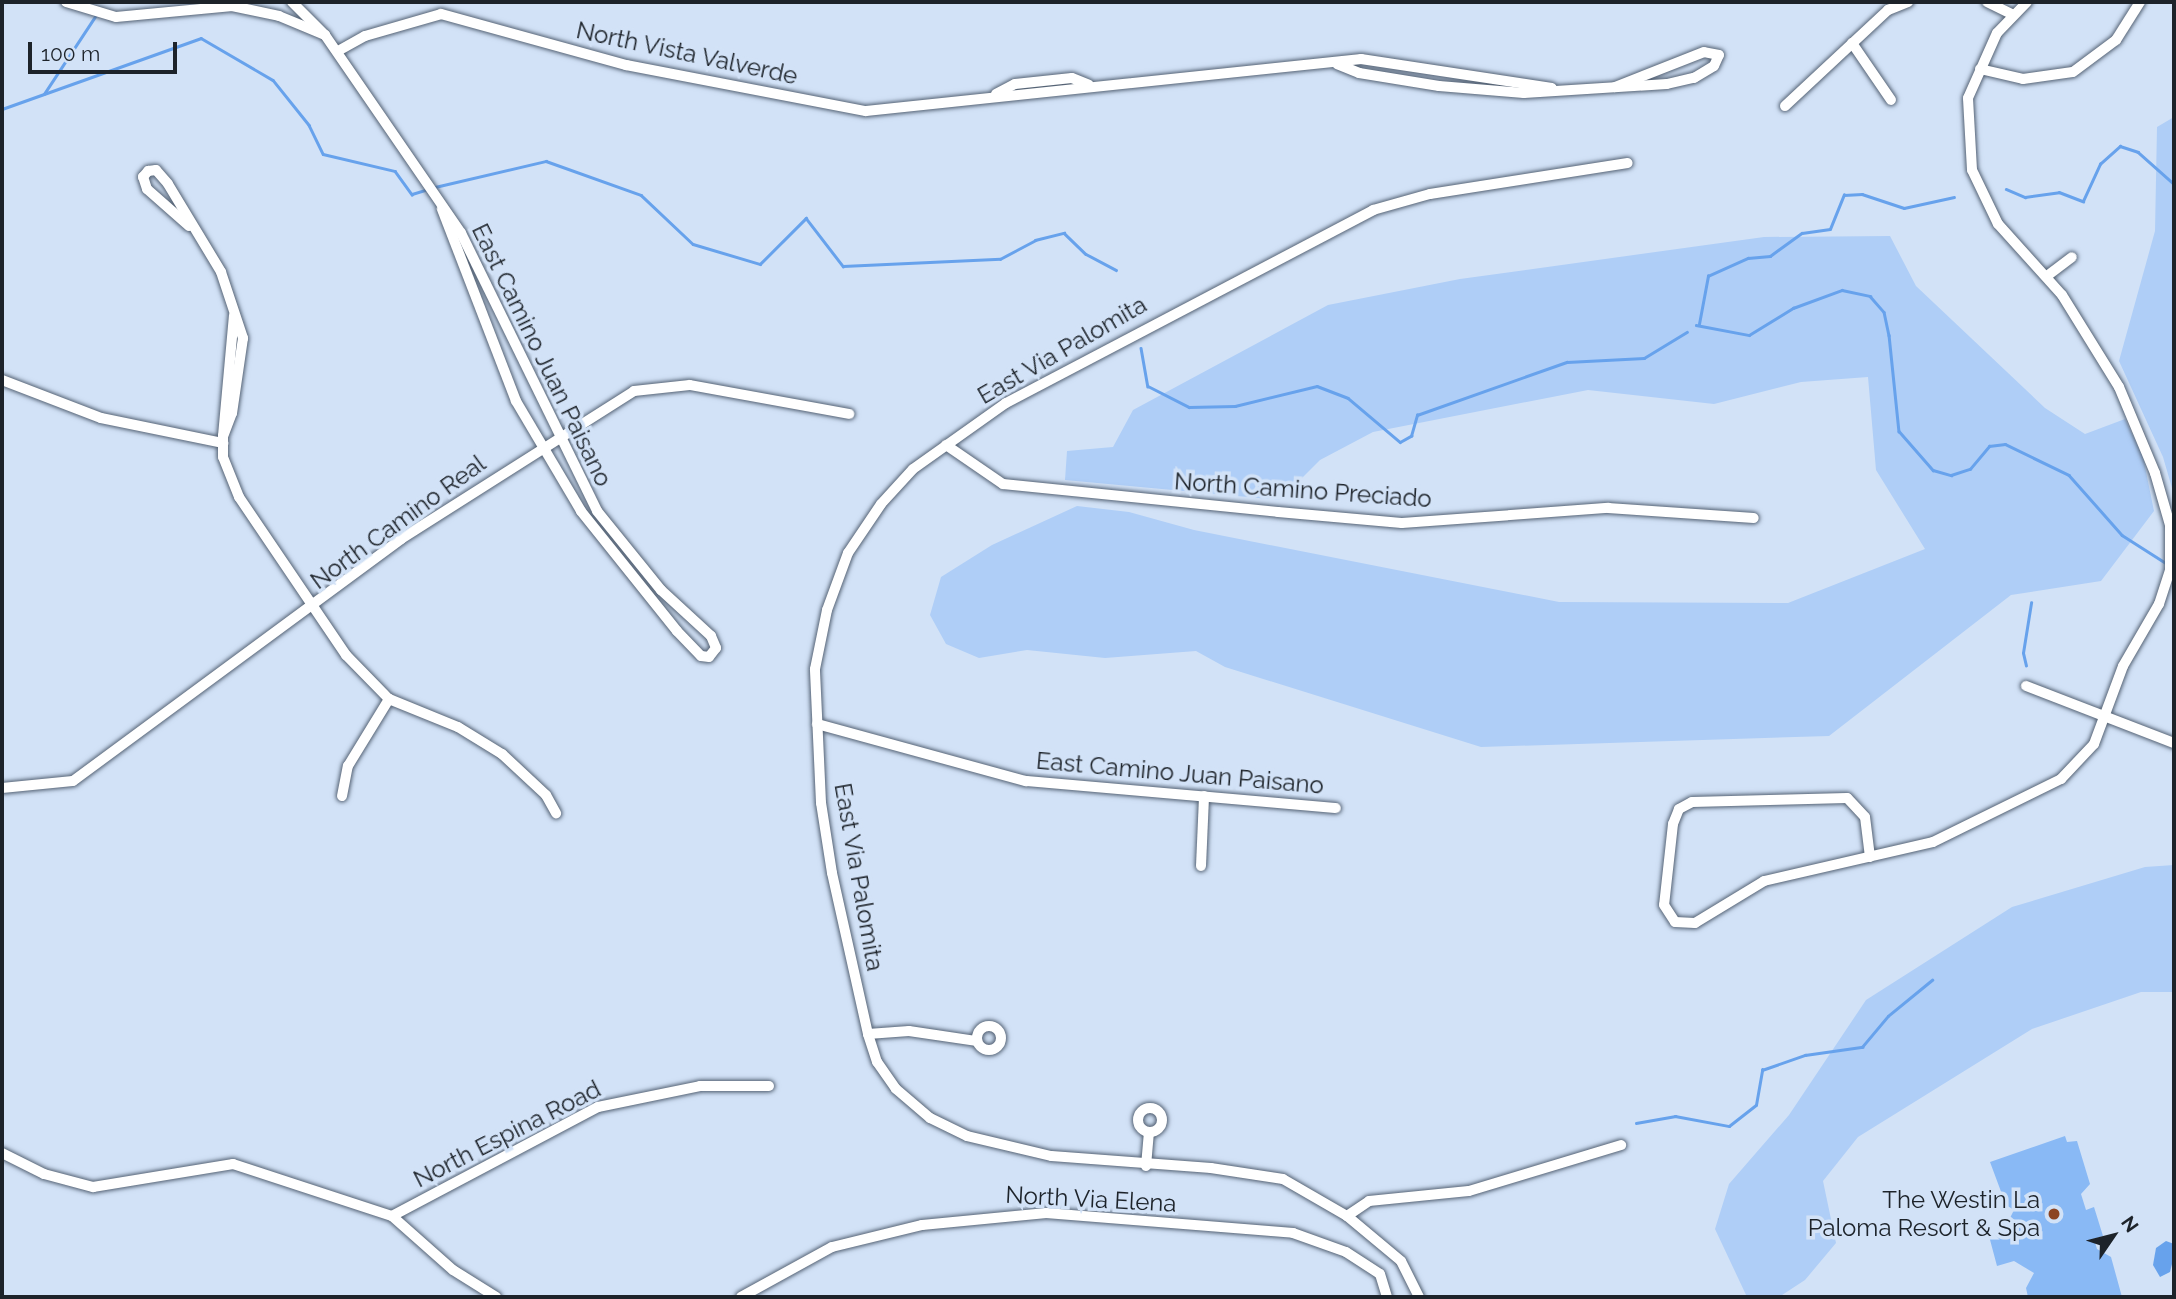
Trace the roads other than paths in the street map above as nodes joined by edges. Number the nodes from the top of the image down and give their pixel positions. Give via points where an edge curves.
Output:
1 (66, 2) edge
2 (248, 2) edge
3 (292, 2) edge
4 (1908, 2) edge
5 (1987, 2) edge
6 (2027, 2) edge
7 (2140, 2) edge
8 (195, 4) edge
9 (232, 6) junction
10 (2012, 14) junction
11 (324, 35) junction
12 (1852, 43) junction
13 (338, 51) junction
14 (1980, 69) junction
15 (1615, 87) junction
16 (1891, 100) dead end
17 (1785, 106) dead end
18 (1628, 163) dead end
19 (442, 209) junction
20 (189, 226) junction
21 (2073, 257) dead end
22 (2047, 276) junction
23 (2, 380) edge
24 (849, 414) dead end
25 (557, 438) junction
26 (223, 439) junction
27 (544, 445) junction
28 (946, 445) junction
29 (1754, 518) dead end
30 (315, 607) junction
31 (2026, 686) dead end
32 (389, 699) junction
33 (2103, 716) junction
34 (817, 724) junction
35 (2174, 743) edge
36 (2, 788) edge
37 (342, 796) dead end
38 (1204, 796) junction
39 (1336, 808) dead end
40 (556, 813) dead end
41 (1870, 857) junction
42 (1202, 866) dead end
43 (869, 1034) junction
44 (977, 1041) dead end
45 (769, 1086) dead end
46 (1149, 1132) dead end
47 (1620, 1145) dead end
48 (2, 1153) edge
49 (1146, 1167) junction
50 (392, 1216) junction
51 (1347, 1216) junction
52 (496, 1297) edge
53 (741, 1297) edge
54 (1387, 1297) edge
55 (1419, 1297) edge

1 - 8 street, East Camino Juan Paisano via 116,17
2 - 9 street, East Camino Juan Paisano
3 - 11 street, East Camino Juan Paisano
4 - 12 street via 1888,10
5 - 10 street
6 - 10 street
7 - 14 street via 2116,40 2073,72 2023,79
8 - 9 street, East Camino Juan Paisano
9 - 11 street, East Camino Juan Paisano via 279,16
10 - 14 street
11 - 13 street, East Camino Juan Paisano
12 - 16 street
12 - 17 street
13 - 15 street, North Vista Valverde via 365,36 440,14 626,65 866,111 996,94 1040,96 1074,93 1088,85 1337,64 1359,74 1438,86 1524,93
13 - 19 street, East Camino Juan Paisano
14 - 22 street via 1968,98 1972,170 1998,224
15 - 15 street, North Vista Valverde via 1635,90 1694,78 1714,66 1719,55 1704,52
18 - 28 street, East Via Palomita via 1430,194 1373,210 1120,339 1006,403
19 - 25 street, East Camino Juan Paisano via 461,233 521,348
19 - 27 street, East Camino Juan Paisano via 516,401
20 - 20 street via 168,184 156,170 148,171 143,177 147,189
20 - 26 street via 221,272 234,316
21 - 22 street
22 - 33 street via 2119,387 2155,473 2170,525 2170,570 2159,604 2123,666
23 - 26 street via 101,418
24 - 25 street, North Camino Real via 660,384 612,401
25 - 27 street, North Camino Real
25 - 27 street, East Camino Juan Paisano via 597,511 626,551 711,636 716,648 709,657 692,648 610,550
26 - 30 street via 239,497
27 - 30 street, North Camino Real via 401,539
28 - 29 street, North Camino Preciado via 1003,484 1278,512 1402,523 1608,508
28 - 34 street, East Via Palomita via 881,504 848,553 827,610 814,669
30 - 32 street via 346,655
30 - 36 street, North Camino Real via 73,781
31 - 33 street
32 - 37 street via 348,766
32 - 40 street via 481,740 539,787
33 - 35 street
33 - 41 street via 2094,744 2062,779 1933,842
34 - 38 street, East Camino Juan Paisano via 1026,781
34 - 43 street, East Via Palomita via 832,873
38 - 39 street, East Camino Juan Paisano
38 - 42 street
41 - 41 street via 1764,881 1695,923 1668,923 1664,905 1672,824 1680,803 1858,801
43 - 44 street via 909,1031
43 - 49 street, East Via Palomita via 877,1062 897,1089 930,1118 967,1136 1051,1156
45 - 50 street, North Espina Road via 700,1086 598,1107
46 - 49 street
47 - 51 street via 1469,1191 1369,1201
48 - 50 street via 85,1186 233,1164
49 - 51 street, East Via Palomita via 1211,1168 1283,1179
50 - 52 street via 453,1270
51 - 55 street, East Via Palomita via 1401,1261
53 - 54 street, North Via Elena via 832,1247 922,1226 1046,1213 1293,1233 1346,1252 1380,1274

